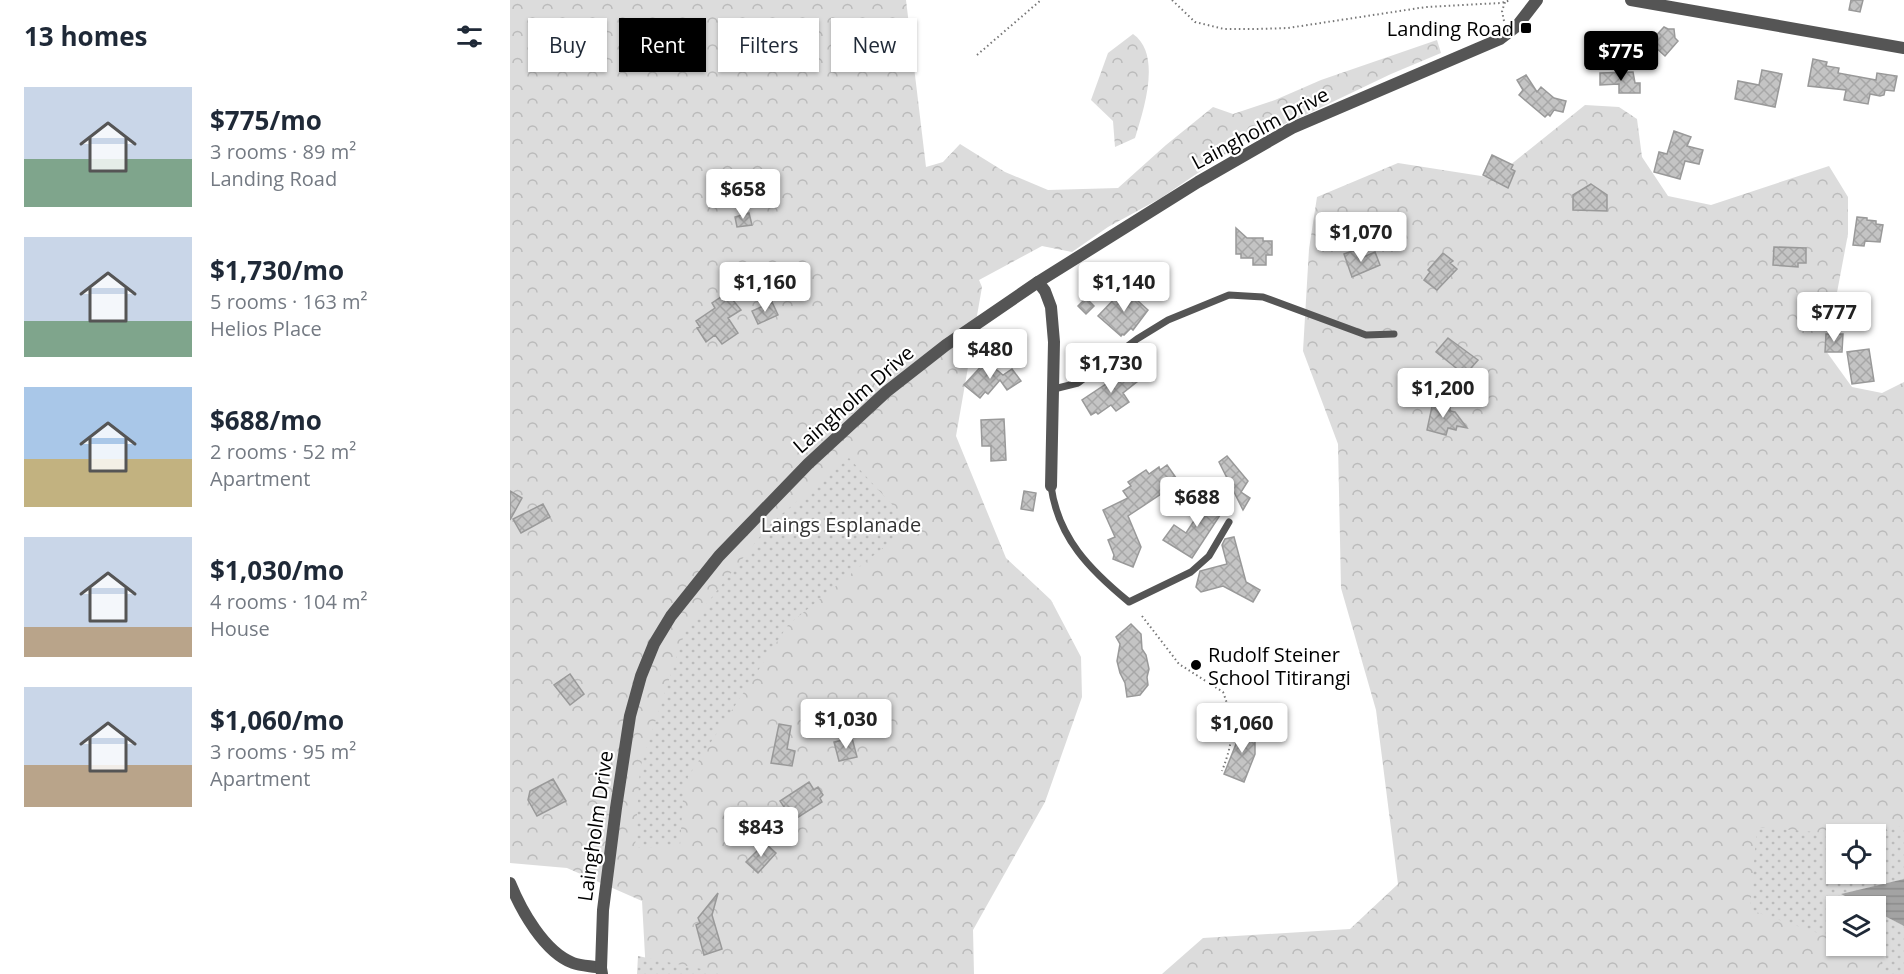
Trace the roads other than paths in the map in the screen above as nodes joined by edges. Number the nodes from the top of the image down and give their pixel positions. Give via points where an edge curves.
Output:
1 (1537, 0) edge
2 (1631, 0) edge
3 (1904, 48) edge
4 (1038, 282) junction
5 (1394, 334) dead end
6 (1054, 389) junction
7 (1051, 486) joint
8 (1229, 522) dead end
9 (510, 883) edge
10 (601, 971) edge

1 - 4 street, Laingholm Drive via 1500,39 1292,128
2 - 3 street
4 - 6 street via 1051,308
4 - 10 street, Laingholm Drive via 886,392 808,464 719,556 671,616 641,675 630,716 603,910
5 - 6 lane via 1366,335 1263,297 1229,296 1168,320 1078,383
6 - 7 street
7 - 8 lane via 1053,506 1088,566 1129,602 1191,572 1209,556
9 - 10 street via 549,947 573,963

